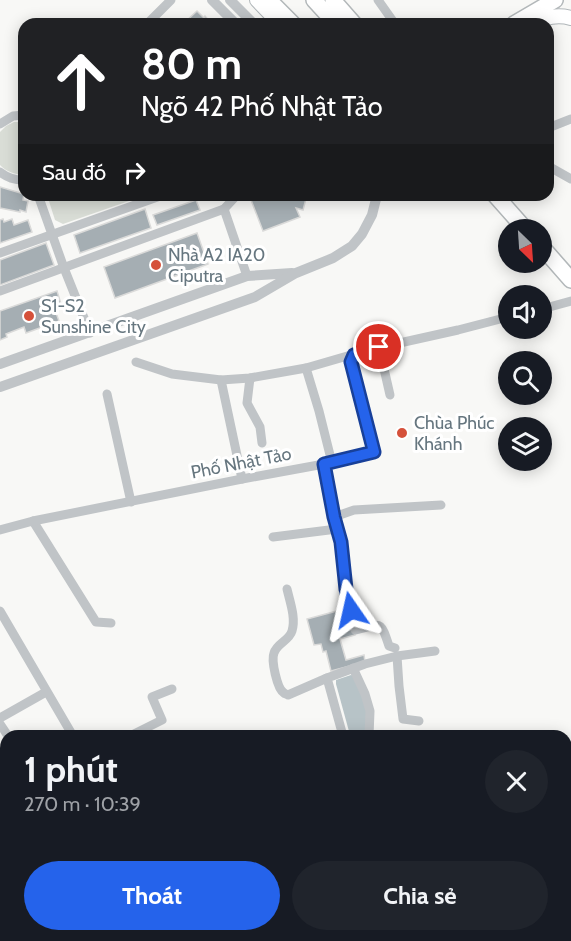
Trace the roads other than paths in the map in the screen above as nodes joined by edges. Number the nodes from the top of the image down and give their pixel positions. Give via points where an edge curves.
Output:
1 (171, 0) edge
2 (212, 0) edge
3 (230, 0) edge
4 (256, 0) edge
5 (269, 0) edge
6 (314, 0) edge
7 (333, 0) edge
8 (378, 0) edge
9 (555, 0) edge
10 (153, 18) edge
11 (230, 18) edge
12 (248, 18) edge
13 (274, 18) edge
14 (287, 18) edge
15 (330, 18) edge
16 (349, 18) edge
17 (391, 18) edge
18 (524, 18) edge
19 (545, 18) edge
20 (571, 18) edge
21 (18, 116) edge
22 (571, 119) edge
23 (0, 124) edge
24 (554, 126) edge
25 (554, 169) edge
26 (0, 172) edge
27 (571, 179) edge
28 (18, 180) edge
29 (40, 201) edge
30 (147, 201) edge
31 (231, 201) edge
32 (376, 201) edge
33 (500, 201) edge
34 (224, 209) junction
35 (516, 219) edge
36 (52, 236) junction
37 (0, 253) edge
38 (552, 258) edge
39 (64, 267) junction
40 (296, 273) junction
41 (247, 276) junction
42 (571, 280) edge
43 (0, 291) edge
44 (255, 297) junction
45 (571, 301) edge
46 (552, 306) edge
47 (498, 320) edge
48 (90, 333) junction
49 (379, 347) junction
50 (354, 355) junction
51 (136, 362) dead end
52 (0, 364) edge
53 (306, 368) junction
54 (250, 378) junction
55 (221, 380) junction
56 (0, 387) edge
57 (107, 394) dead end
58 (390, 396) dead end
59 (262, 443) dead end
60 (328, 464) junction
61 (242, 479) junction
62 (130, 502) junction
63 (441, 505) dead end
64 (334, 517) junction
65 (33, 521) junction
66 (337, 529) junction
67 (0, 530) edge
68 (273, 537) dead end
69 (287, 589) dead end
70 (0, 610) edge
71 (111, 623) dead end
72 (435, 651) dead end
73 (396, 652) junction
74 (353, 668) junction
75 (327, 678) junction
76 (172, 689) dead end
77 (46, 692) junction
78 (0, 718) edge
79 (418, 721) dead end
80 (69, 730) edge
81 (142, 730) edge
82 (341, 730) edge
83 (369, 730) edge

1 - 10 street
2 - 11 street
3 - 12 street
4 - 13 main road
5 - 14 highway
6 - 15 highway
7 - 16 highway
8 - 17 street
9 - 18 highway
19 - 20 main road
21 - 23 street
22 - 24 street
25 - 27 street
26 - 28 street
29 - 36 street
30 - 36 street
31 - 34 street
32 - 40 street via 372,215 352,246
33 - 35 highway
34 - 39 street
34 - 41 street
36 - 37 street
36 - 39 street
38 - 42 highway
39 - 43 street
39 - 48 street
40 - 41 street
40 - 44 street
41 - 44 street
41 - 48 street
44 - 56 street
45 - 46 street
47 - 49 street
48 - 52 street
49 - 50 street
49 - 58 street
50 - 53 street
50 - 60 street, Phố Nhật Tảo via 351,366 374,452
51 - 55 street via 172,374
53 - 54 street
53 - 60 street via 320,411
54 - 55 street
54 - 59 street via 247,403 260,427
55 - 61 street
57 - 62 street
60 - 61 street, Phố Nhật Tảo
60 - 64 street
61 - 62 street, Phố Nhật Tảo
62 - 65 street, Phố Nhật Tảo
63 - 64 street via 354,510
64 - 66 street
65 - 67 street, Phố Nhật Tảo
65 - 71 street via 96,622
66 - 68 street
66 - 73 street via 355,630 381,626 389,646
69 - 75 street via 292,631 274,652 273,660 282,691 288,695
70 - 77 street
72 - 73 street
73 - 74 street
73 - 79 street via 403,719
74 - 75 street
74 - 83 street via 370,711
75 - 82 street
76 - 81 street via 152,697 162,720
77 - 78 street
77 - 80 street

